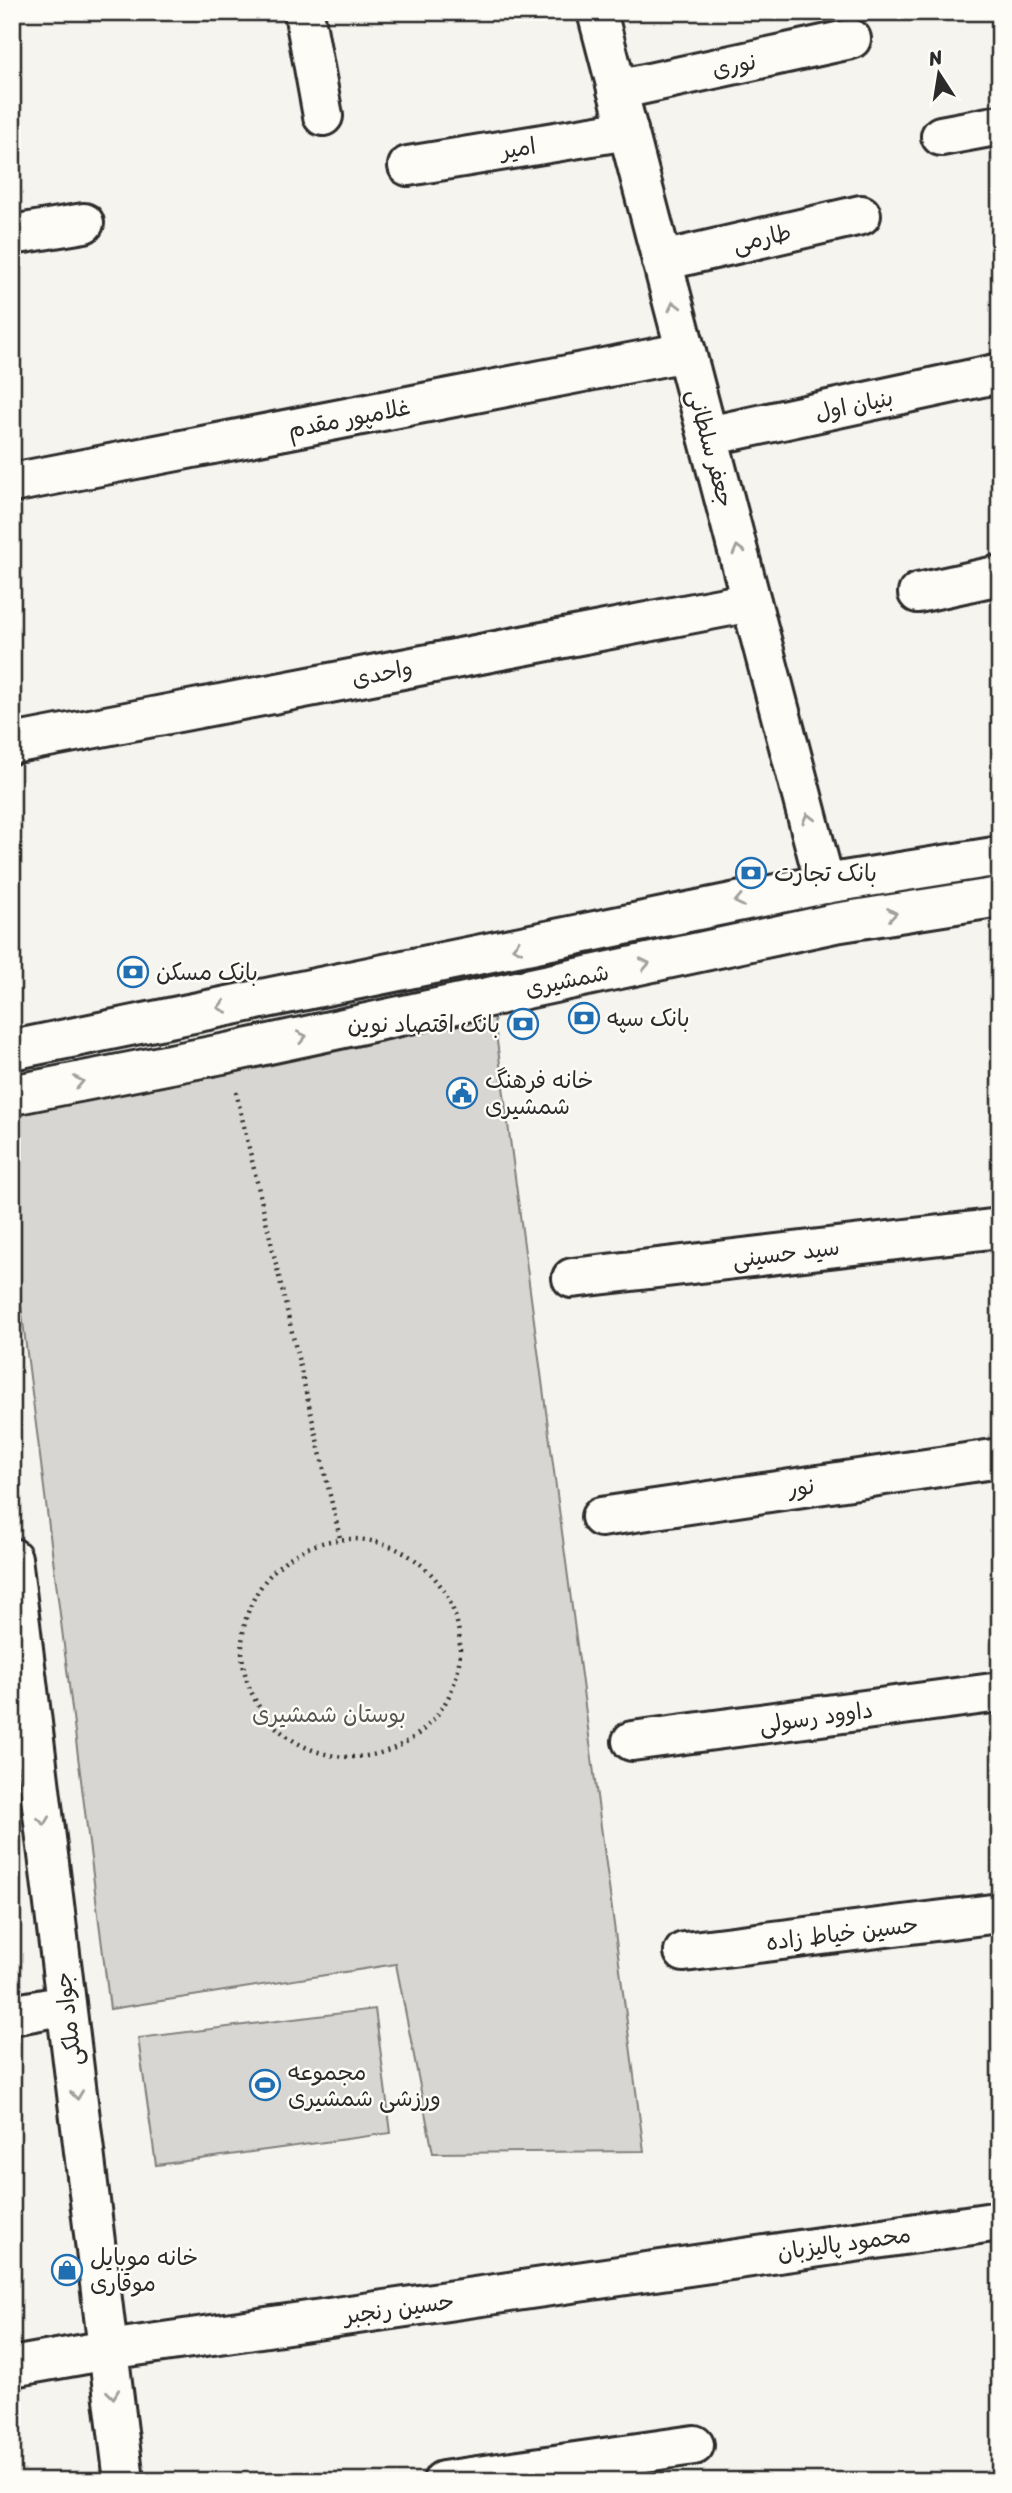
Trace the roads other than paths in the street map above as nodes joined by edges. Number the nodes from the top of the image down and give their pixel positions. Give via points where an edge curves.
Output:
1 (304, 12) edge
2 (597, 12) edge
3 (851, 39) dead end
4 (617, 90) junction
5 (323, 116) dead end
6 (1000, 125) edge
7 (628, 130) junction
8 (941, 136) dead end
9 (408, 166) dead end
10 (861, 215) dead end
11 (85, 223) dead end
12 (12, 235) edge
13 (662, 261) junction
14 (686, 352) junction
15 (1000, 373) edge
16 (708, 436) junction
17 (12, 483) edge
18 (1000, 575) edge
19 (918, 593) dead end
20 (751, 602) junction
21 (12, 744) edge
22 (1000, 856) edge
23 (825, 884) junction
24 (1000, 897) edge
25 (835, 923) junction
26 (12, 1050) edge
27 (12, 1095) edge
28 (1000, 1228) edge
29 (572, 1278) dead end
30 (1000, 1458) edge
31 (601, 1517) dead end
32 (12, 1558) edge
33 (1000, 1692) edge
34 (632, 1741) dead end
35 (24, 1764) edge
36 (1000, 1913) edge
37 (684, 1952) dead end
38 (66, 2005) junction
39 (12, 2015) edge
40 (1000, 2221) edge
41 (689, 2265) joint
42 (108, 2350) junction
43 (12, 2367) edge
44 (694, 2445) dead end
45 (124, 2481) edge
46 (443, 2481) edge

1 - 5 street
2 - 4 street, جعفر سلطانی
3 - 4 street, نوری
4 - 7 street, جعفر سلطانی
6 - 8 street
7 - 9 street, امیر
7 - 13 street, جعفر سلطانی
10 - 13 street, طارمی
11 - 12 street
14 -> 13 street, جعفر سلطانی
14 - 16 street, جعفر سلطانی
14 - 17 street, غلامپور مقدم
15 - 16 street, بنیان اول
20 -> 16 street, جعفر سلطانی
18 - 19 street
20 - 21 street, واحدی
23 -> 20 street, جعفر سلطانی
22 - 23 street, شمشیری
23 - 25 street, جعفر سلطانی
23 -> 26 street, شمشیری
25 -> 24 street, شمشیری
27 -> 25 street, شمشیری
28 - 29 street, سید حسینی
30 - 31 street, نور
32 - 35 street, جواد ملکی
33 - 34 street, داوود رسولی
35 -> 38 street, جواد ملکی
36 - 37 street, حسین خیاط زاده
38 - 39 street
38 -> 42 street, جواد ملکی
40 - 41 street, محمود پالیزبان
41 - 42 street, حسین رنجبر
42 - 43 street, حسین رنجبر
42 -> 45 street, جواد ملکی
44 - 46 street

